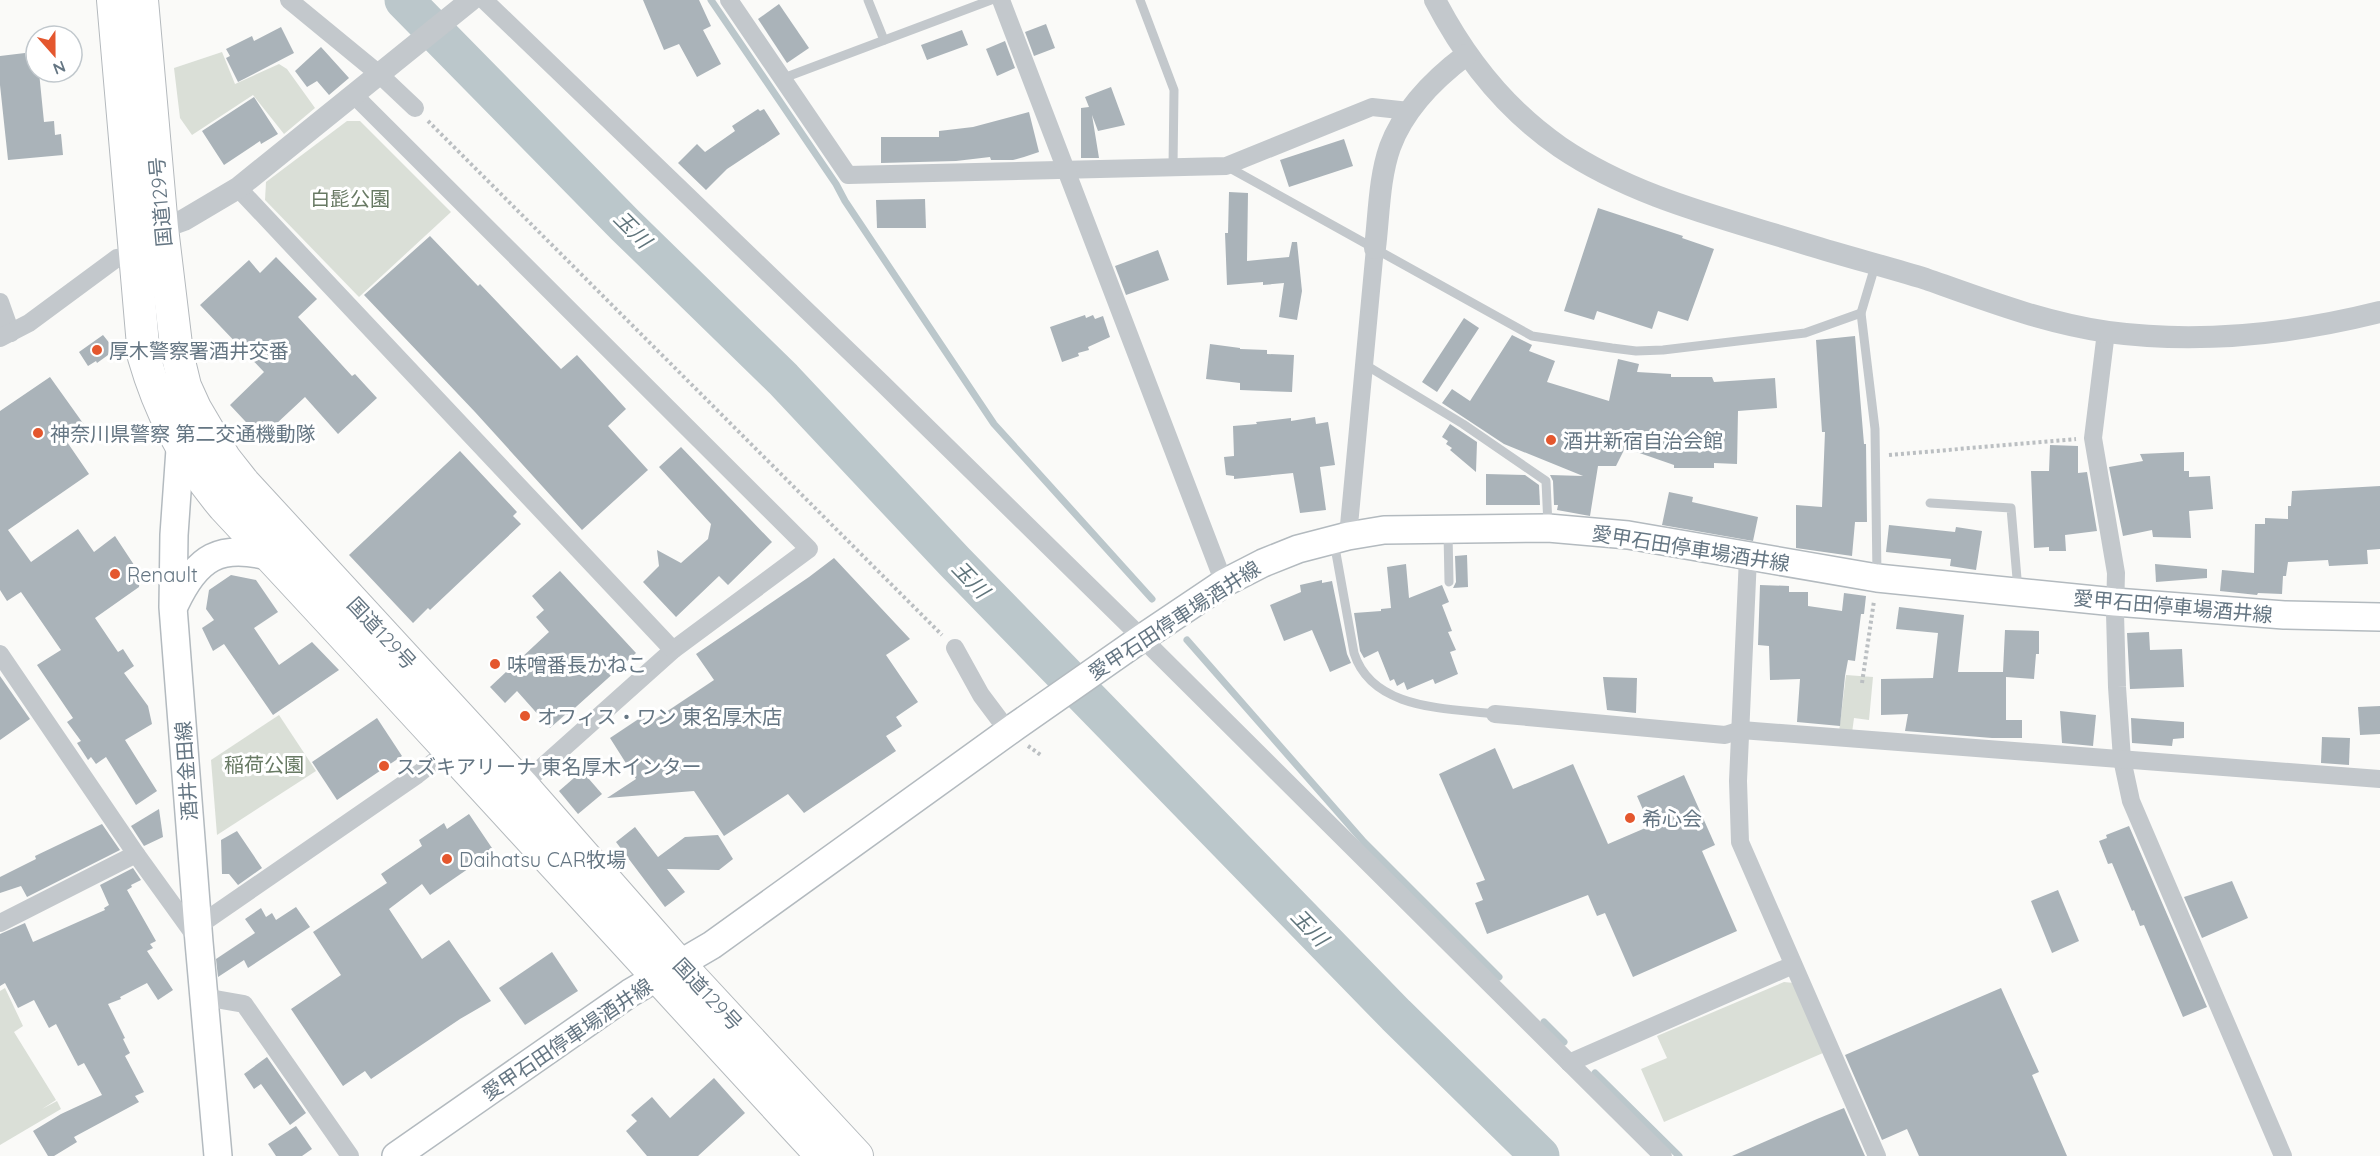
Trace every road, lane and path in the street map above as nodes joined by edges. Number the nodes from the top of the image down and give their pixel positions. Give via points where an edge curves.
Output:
1 (113, 0) edge
2 (142, 0) edge
3 (289, 0) edge
4 (475, 0) edge
5 (729, 0) edge
6 (868, 0) edge
7 (991, 0) edge
8 (1000, 0) edge
9 (1140, 0) edge
10 (1435, 0) edge
11 (884, 40) junction
12 (1466, 55) junction
13 (384, 70) junction
14 (781, 79) junction
15 (354, 95) junction
16 (415, 108) joint
17 (1409, 111) junction
18 (1226, 166) junction
19 (1173, 167) junction
20 (1064, 170) junction
21 (238, 189) junction
22 (162, 228) junction
23 (1375, 248) junction
24 (134, 256) junction
25 (1875, 265) junction
26 (0, 302) edge
27 (2380, 312) edge
28 (1861, 313) junction
29 (2106, 332) junction
30 (5, 335) edge
31 (1364, 364) junction
32 (185, 386) junction
33 (2093, 438) junction
34 (180, 446) junction
35 (1876, 456) junction
36 (1930, 503) dead end
37 (1548, 528) junction
38 (1447, 529) junction
39 (1340, 538) junction
40 (271, 557) junction
41 (1748, 557) junction
42 (1877, 578) junction
43 (1449, 582) dead end
44 (1224, 584) junction
45 (2018, 592) junction
46 (2115, 602) junction
47 (174, 607) junction
48 (2380, 617) edge
49 (1142, 638) junction
50 (956, 648) joint
51 (673, 650) junction
52 (0, 654) edge
53 (1862, 683) dead end
54 (1495, 714) joint
55 (1741, 730) junction
56 (1020, 735) junction
57 (450, 749) junction
58 (2122, 759) junction
59 (2380, 779) edge
60 (522, 785) junction
61 (136, 854) junction
62 (0, 923) edge
63 (198, 934) junction
64 (1793, 965) junction
65 (669, 971) junction
66 (204, 997) junction
67 (1569, 1063) junction
68 (218, 1156) edge
69 (350, 1156) edge
70 (396, 1156) edge
71 (822, 1156) edge
72 (857, 1156) edge
73 (1663, 1156) edge
74 (1877, 1156) edge
75 (2283, 1156) edge

1 - 24 highway, 国道129号
2 - 22 highway, 国道129号
3 - 13 street
4 - 13 street
4 - 49 street via 882,383
5 - 14 street
6 - 11 lane
7 - 11 lane
8 - 20 street
9 - 19 lane via 1174,90
10 - 12 street
11 - 14 lane
12 - 17 street via 1447,69
12 - 25 street via 1532,124 1597,170 1686,207
13 - 15 street
13 - 16 street
14 - 20 street via 848,175
15 - 21 street
15 - 51 street via 809,549
16 - 50 path
17 - 18 street via 1372,107
17 - 23 street via 1398,128 1384,169
18 - 19 street
18 - 23 lane
19 - 20 street
20 - 44 street
21 - 22 street
21 - 51 street
22 - 32 highway, 国道129号 via 173,329
23 - 28 lane via 1532,336 1612,348 1664,350 1805,333
23 - 31 street
24 - 30 street via 117,258 29,323
24 - 34 highway, 国道129号 via 144,357 165,417
25 - 28 lane
25 - 29 street via 2039,317
26 - 30 street
27 - 29 street via 2267,333 2216,337
28 - 35 lane
29 - 33 street
31 - 37 lane via 1463,424 1546,481
31 - 39 street
32 - 34 main road, 酒井金田線
32 - 60 highway, 国道129号 via 210,434 244,483
33 - 35 path
33 - 46 street via 2116,573
34 - 40 highway, 国道129号 via 216,497
34 - 47 main road, 酒井金田線
35 - 42 lane
36 - 45 lane via 2011,508
37 - 38 main road, 愛甲石田停車場酒井線
37 - 41 main road, 愛甲石田停車場酒井線 via 1628,535
38 - 39 main road, 愛甲石田停車場酒井線 via 1384,530
38 - 43 lane
39 - 44 main road, 愛甲石田停車場酒井線 via 1298,549
39 - 54 lane via 1354,653 1371,682 1414,704
40 - 47 main road via 236,552 203,561 184,585
40 - 57 highway, 国道129号
41 - 42 main road, 愛甲石田停車場酒井線
41 - 55 street
42 - 45 main road, 愛甲石田停車場酒井線
42 - 53 path
44 - 49 main road, 愛甲石田停車場酒井線
45 - 46 main road, 愛甲石田停車場酒井線
46 - 48 main road, 愛甲石田停車場酒井線 via 2284,615
46 - 58 street
47 - 63 main road, 酒井金田線
49 - 56 main road, 愛甲石田停車場酒井線
49 - 67 street
50 - 56 street via 981,695
51 - 60 street
52 - 61 street
54 - 55 street via 1725,735
55 - 58 street
55 - 64 street via 1740,842
56 - 65 main road, 愛甲石田停車場酒井線
57 - 63 street
57 - 65 highway, 国道129号
58 - 59 street
58 - 75 street via 2132,801
60 - 65 highway, 国道129号
61 - 62 street
61 - 63 street
63 - 66 main road, 酒井金田線
64 - 67 street
64 - 74 street
65 - 70 main road, 愛甲石田停車場酒井線 via 621,999
65 - 71 highway, 国道129号
65 - 72 highway, 国道129号
66 - 68 main road, 酒井金田線
66 - 69 street via 244,1004
67 - 73 street

